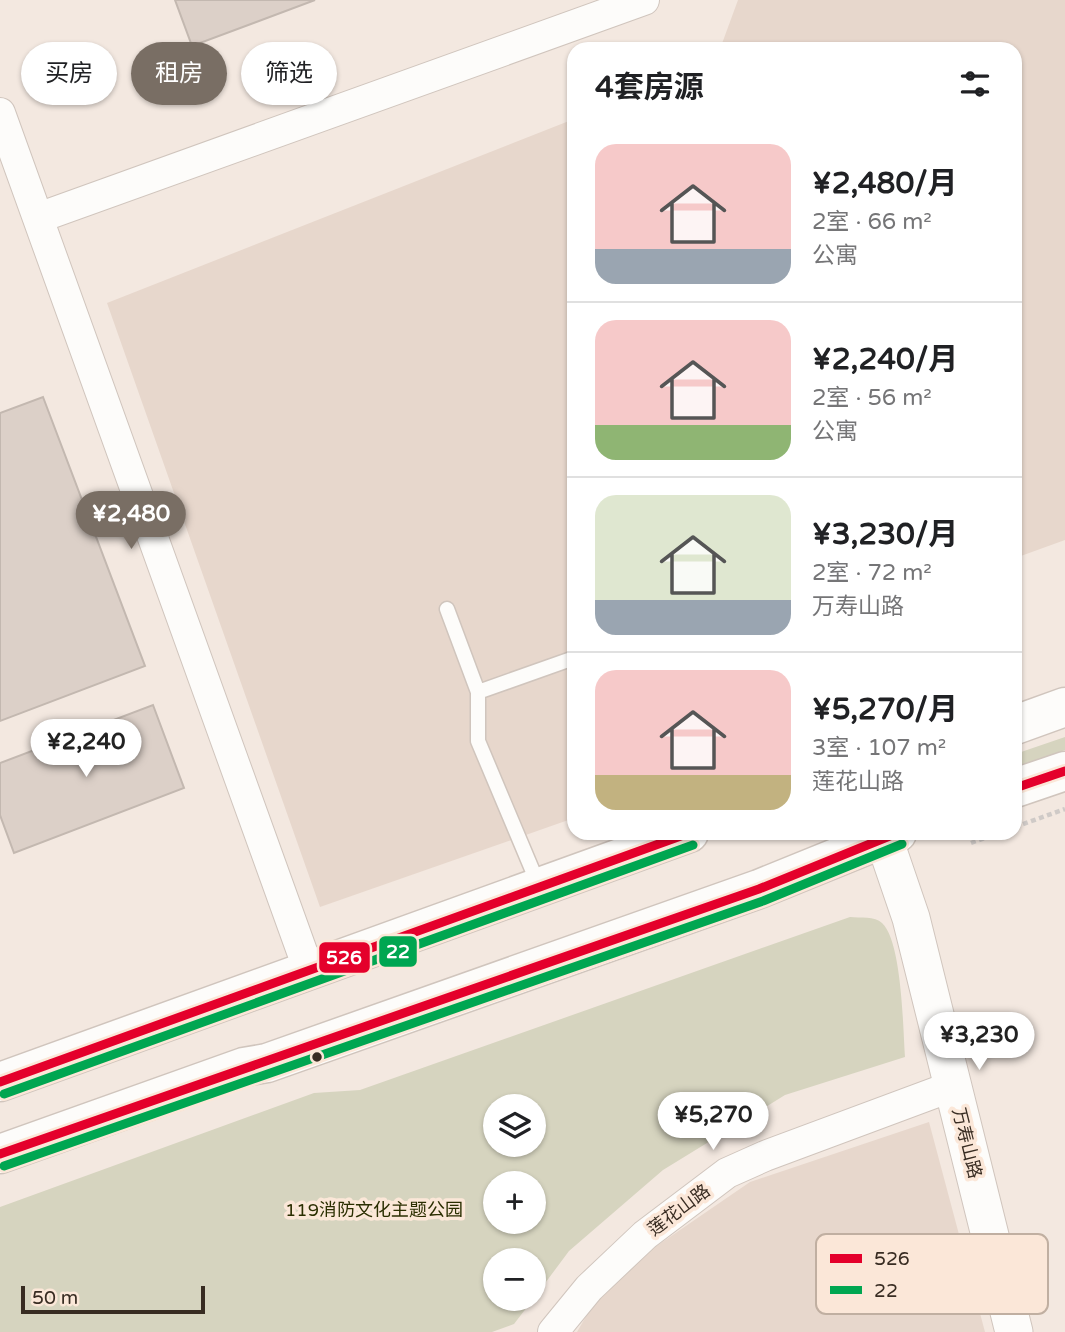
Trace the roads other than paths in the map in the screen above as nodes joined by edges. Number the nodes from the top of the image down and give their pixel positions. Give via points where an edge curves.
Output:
1 (644, 0) edge
2 (0, 113) edge
3 (38, 218) junction
4 (447, 609) dead end
5 (567, 660) edge
6 (478, 692) junction
7 (1065, 707) edge
8 (1022, 722) edge
9 (1065, 771) edge
10 (1022, 786) edge
11 (670, 840) edge
12 (876, 840) edge
13 (889, 840) edge
14 (539, 887) junction
15 (309, 971) junction
16 (0, 1082) edge
17 (953, 1086) junction
18 (0, 1154) edge
19 (990, 1234) edge
20 (1010, 1314) edge
21 (553, 1332) edge
22 (1014, 1332) edge

1 - 3 street
2 - 3 street
3 - 15 street
4 - 6 lane
5 - 6 lane
6 - 14 lane via 478,741
7 - 8 main road
9 - 10 main road
11 - 14 main road
12 - 18 main road via 746,893
13 - 17 street, 万寿山路
14 - 15 main road
15 - 16 main road
17 - 19 street, 万寿山路
17 - 21 street, 莲花山路 via 727,1174 645,1235 589,1288
20 - 22 street, 万寿山路

